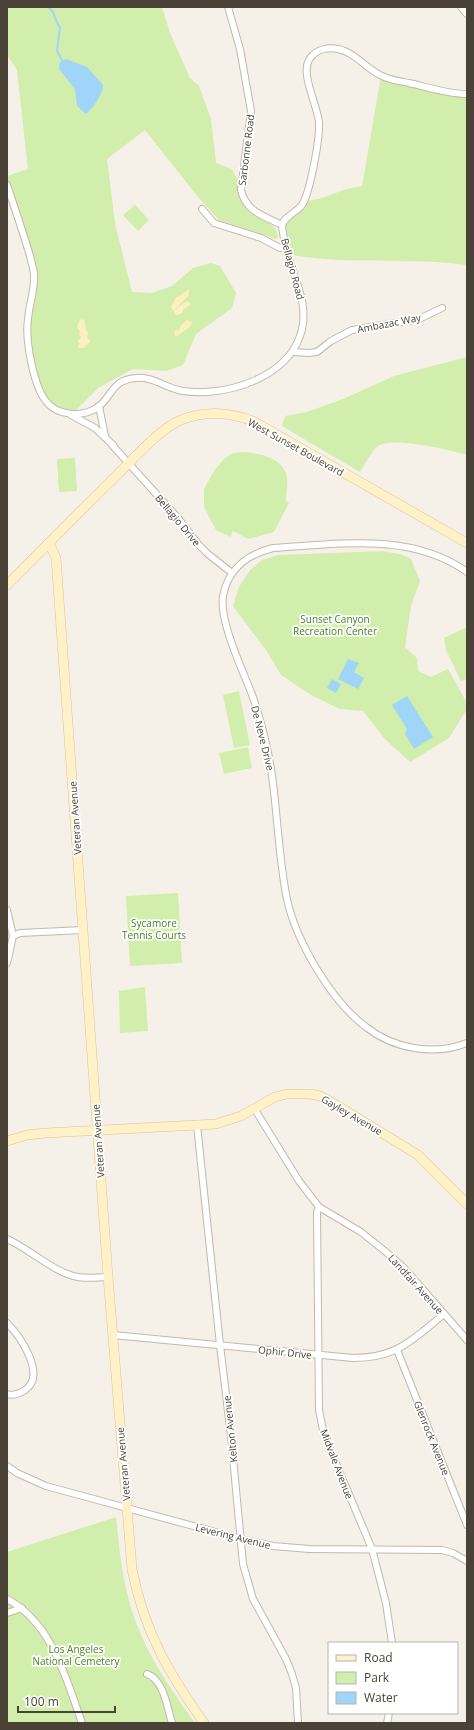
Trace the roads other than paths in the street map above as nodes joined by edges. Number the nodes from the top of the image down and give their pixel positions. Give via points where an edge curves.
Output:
1 (228, 7) edge
2 (461, 7) edge
3 (467, 14) edge
4 (467, 94) edge
5 (7, 185) edge
6 (202, 209) dead end
7 (282, 225) junction
8 (286, 248) junction
9 (442, 308) dead end
10 (293, 352) junction
11 (99, 406) junction
12 (71, 414) junction
13 (105, 436) junction
14 (129, 463) junction
15 (49, 543) junction
16 (467, 543) edge
17 (467, 572) edge
18 (232, 573) junction
19 (7, 585) edge
20 (7, 910) edge
21 (83, 930) junction
22 (13, 936) junction
23 (7, 964) edge
24 (467, 1042) edge
25 (254, 1108) junction
26 (197, 1125) junction
27 (98, 1131) junction
28 (7, 1141) edge
29 (467, 1204) edge
30 (318, 1207) junction
31 (7, 1239) edge
32 (108, 1276) junction
33 (443, 1315) junction
34 (7, 1323) edge
35 (113, 1335) junction
36 (467, 1340) edge
37 (220, 1345) junction
38 (398, 1350) junction
39 (318, 1355) junction
40 (7, 1394) edge
41 (7, 1466) edge
42 (126, 1508) junction
43 (467, 1525) edge
44 (241, 1539) junction
45 (372, 1549) junction
46 (467, 1561) edge
47 (7, 1599) edge
48 (22, 1608) junction
49 (7, 1613) edge
50 (392, 1642) edge
51 (147, 1674) dead end
52 (82, 1723) edge
53 (172, 1723) edge
54 (204, 1723) edge
55 (298, 1723) edge

1 - 7 street, Sarbonne Road via 242,55 251,111 241,190 252,210
2 - 3 street
4 - 7 street, Bellagio Road via 451,93 381,76 341,50 320,50 307,63 306,75 319,121 308,193 301,206
5 - 12 street via 34,274 27,335 39,388 41,395 51,407
6 - 8 street via 214,223
7 - 8 street, Bellagio Road
8 - 10 street, Bellagio Road via 300,292 303,314 301,336
9 - 10 street, Ambazac Way via 419,319 352,330 317,352
10 - 11 street, Bellagio Road via 283,363 241,386 185,391 148,378 134,378 115,386
11 - 12 street
11 - 13 street
12 - 13 street, Bellagio Drive
13 - 14 street, Bellagio Drive
14 - 15 street, West Sunset Boulevard
14 - 16 street, West Sunset Boulevard via 164,430 179,420 200,414 232,414 254,422
14 - 18 street, Bellagio Drive via 198,544
15 - 19 street, West Sunset Boulevard
15 - 21 street, Veteran Avenue via 56,558
17 - 18 street, De Neve Drive via 457,565 417,549 377,544 273,548 248,557
18 - 24 street, De Neve Drive via 223,596 223,614 255,702 265,741 274,789 287,900 296,929 316,969 354,1017 383,1038 428,1050 454,1047
20 - 22 street
21 - 22 street via 20,933
21 - 27 street, Veteran Avenue
22 - 23 street
25 - 26 street, Gayley Avenue via 230,1120
25 - 29 street, Gayley Avenue via 287,1094 320,1096 418,1155
25 - 30 street, Landfair Avenue
26 - 27 street, Gayley Avenue
26 - 37 street, Kelton Avenue
27 - 28 street, Gayley Avenue via 27,1135
27 - 32 street, Veteran Avenue
30 - 33 street, Landfair Avenue via 361,1232 386,1252 404,1268
30 - 39 street, Midvale Avenue
31 - 32 street via 49,1265 76,1277
32 - 35 street, Veteran Avenue
33 - 36 street, Landfair Avenue
33 - 38 street, Ophir Drive
34 - 40 street via 25,1345 31,1361 32,1377 26,1389 18,1394
35 - 37 street, Ophir Drive
35 - 42 street, Veteran Avenue
37 - 39 street, Ophir Drive
37 - 44 street, Kelton Avenue
38 - 39 street, Ophir Drive via 367,1358
38 - 43 street, Glenrock Avenue
39 - 45 street, Midvale Avenue via 319,1410 324,1435
41 - 42 street, Levering Avenue via 46,1486
42 - 44 street, Levering Avenue
42 - 54 street, Veteran Avenue via 132,1569 141,1609 169,1672
44 - 45 street, Levering Avenue via 273,1546 309,1549
44 - 55 street, Kelton Avenue via 243,1564 253,1599 292,1674 296,1688
45 - 46 street, Levering Avenue via 442,1550
45 - 50 street, Midvale Avenue via 386,1603
47 - 48 street
48 - 49 street
48 - 52 street via 50,1643 60,1662
51 - 53 street via 155,1677 160,1684

